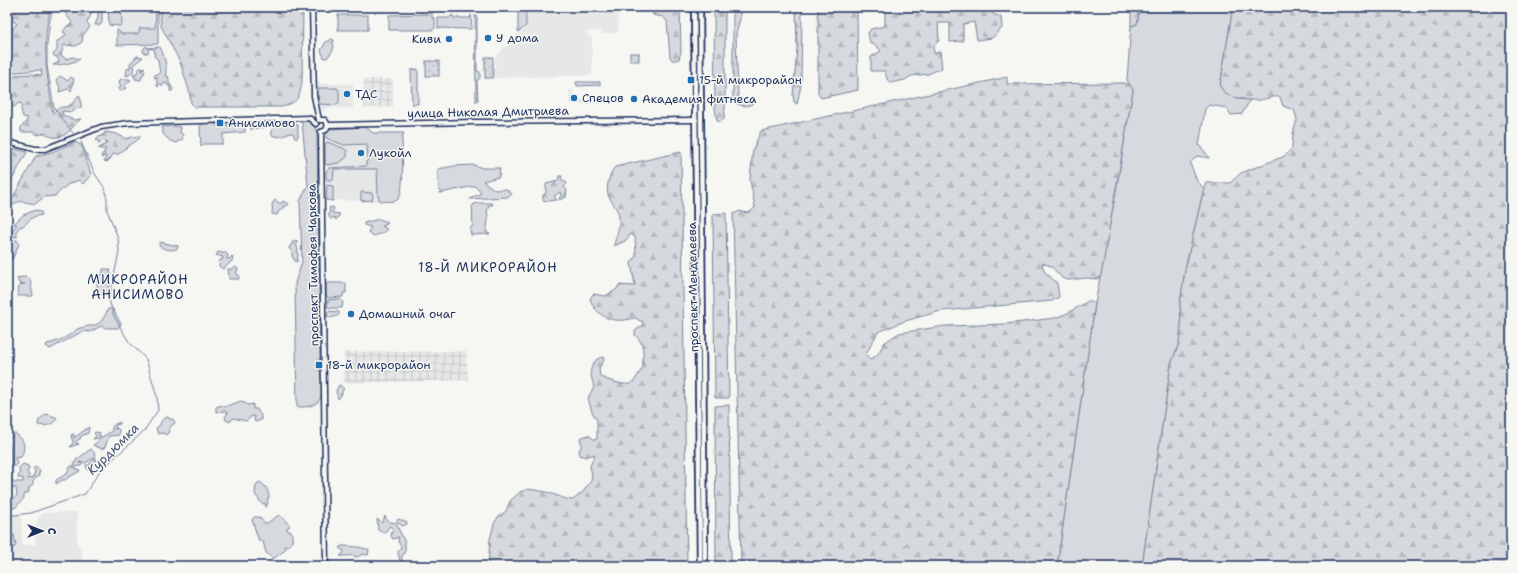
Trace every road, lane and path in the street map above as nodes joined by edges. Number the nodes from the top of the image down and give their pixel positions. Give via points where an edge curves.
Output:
1 (312, 7) edge
2 (694, 7) edge
3 (700, 7) edge
4 (696, 120) junction
5 (318, 122) junction
6 (328, 125) junction
7 (321, 132) junction
8 (7, 142) edge
9 (698, 399) junction
10 (704, 399) junction
11 (326, 566) edge
12 (700, 566) edge
13 (705, 566) edge

1 - 5 main road via 314,96
2 - 4 main road, проспект Менделеева
3 - 10 main road, проспект Менделеева
4 - 6 main road, улица Николая Дмитриева
4 - 9 main road, проспект Менделеева
5 - 6 main road via 325,120
5 - 7 main road via 317,129
5 - 8 main road via 308,118 128,123 101,127 45,149
6 - 7 main road via 326,130
7 - 11 main road, проспект Тимофея Чаркова
9 - 10 main road
9 - 12 main road, проспект Менделеева
10 - 13 main road, проспект Менделеева

